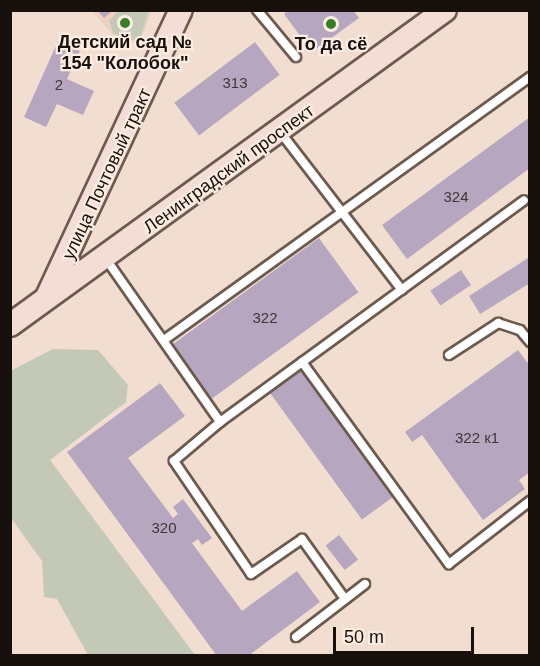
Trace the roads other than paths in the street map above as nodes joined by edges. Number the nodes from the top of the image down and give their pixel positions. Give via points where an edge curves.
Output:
1 (181, 10) edge
2 (257, 10) edge
3 (445, 10) edge
4 (296, 57) dead end
5 (530, 77) edge
6 (280, 132) junction
7 (524, 200) dead end
8 (343, 213) junction
9 (106, 259) junction
10 (402, 291) junction
11 (44, 303) junction
12 (10, 325) edge
13 (164, 340) junction
14 (530, 342) edge
15 (449, 355) dead end
16 (302, 362) junction
17 (220, 422) junction
18 (530, 501) edge
19 (365, 584) dead end
20 (345, 599) junction
21 (296, 637) dead end

1 - 11 main road, улица Почтовый тракт
2 - 4 lane
3 - 6 main road, Ленинградский проспект
5 - 8 lane
6 - 8 lane
6 - 9 main road, Ленинградский проспект
7 - 10 lane
8 - 10 lane
8 - 13 lane
9 - 11 main road, Ленинградский проспект
9 - 13 lane
10 - 16 lane
11 - 12 main road, Ленинградский проспект
13 - 17 lane
14 - 15 lane via 520,330 498,323
16 - 17 lane
16 - 18 lane via 449,564
17 - 20 lane via 174,461 252,574 302,539
19 - 20 lane
20 - 21 lane

